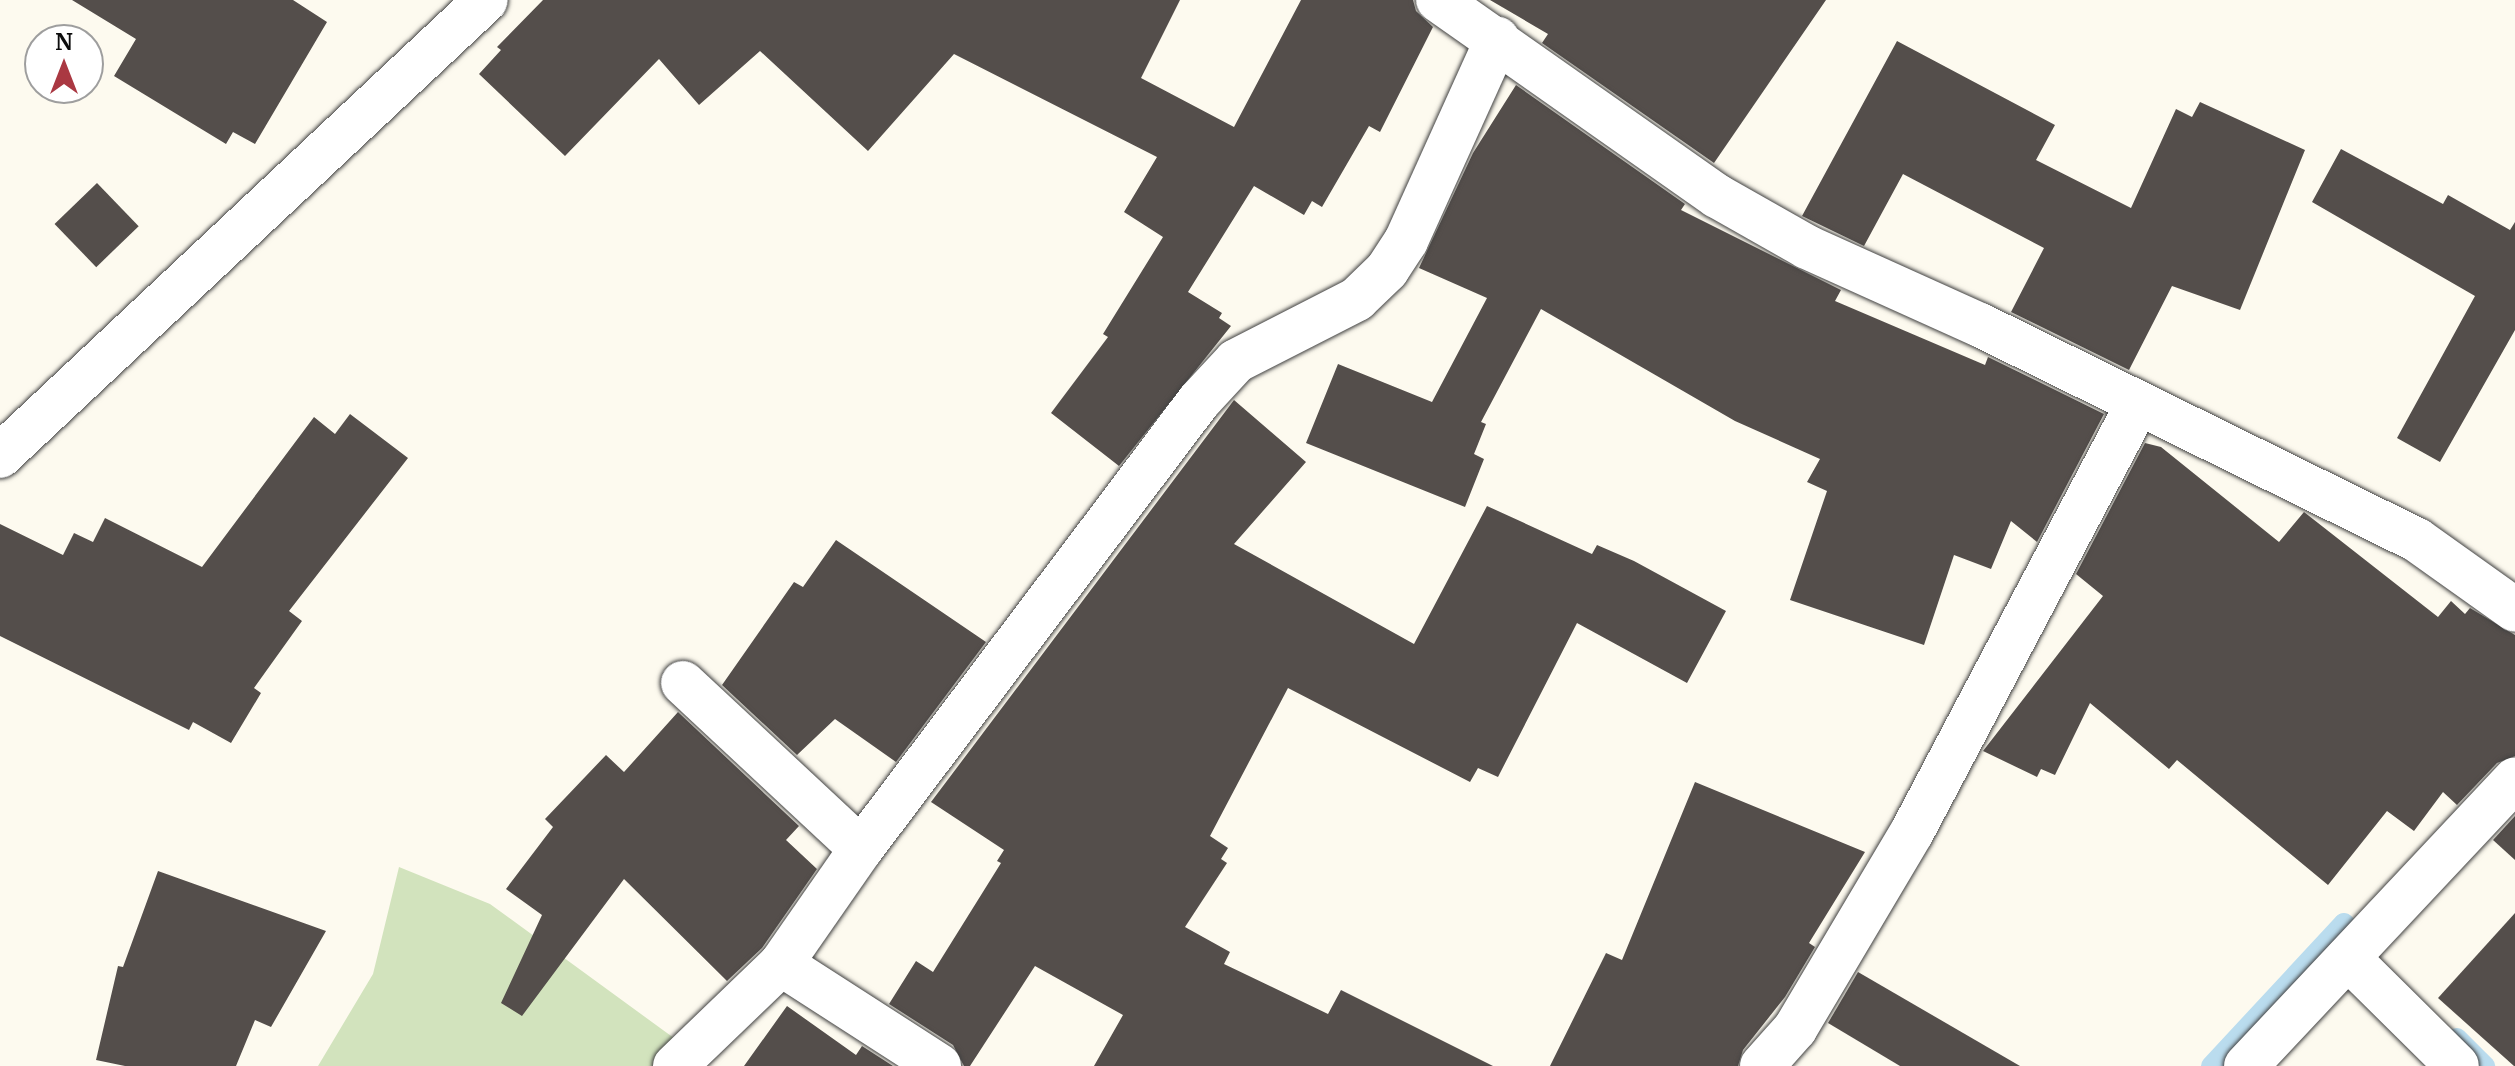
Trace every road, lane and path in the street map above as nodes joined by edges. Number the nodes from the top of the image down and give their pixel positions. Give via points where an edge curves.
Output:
1 (486, 0) edge
2 (1438, 0) edge
3 (1497, 39) junction
4 (2137, 405) junction
5 (0, 456) edge
6 (2515, 610) edge
7 (683, 683) dead end
8 (2515, 780) edge
9 (861, 849) junction
10 (2360, 945) junction
11 (781, 964) junction
12 (675, 1066) edge
13 (939, 1066) edge
14 (1762, 1066) edge
15 (2246, 1066) edge
16 (2457, 1066) edge

1 - 5 street
2 - 3 street
3 - 4 street via 1717,196
3 - 9 street via 1406,241 1387,270 1345,306 1236,361 1199,401
4 - 6 street via 2417,540
4 - 14 street via 1912,832 1795,1029
7 - 9 street
8 - 10 street
9 - 11 street
10 - 15 street
10 - 16 street
11 - 12 street
11 - 13 street

